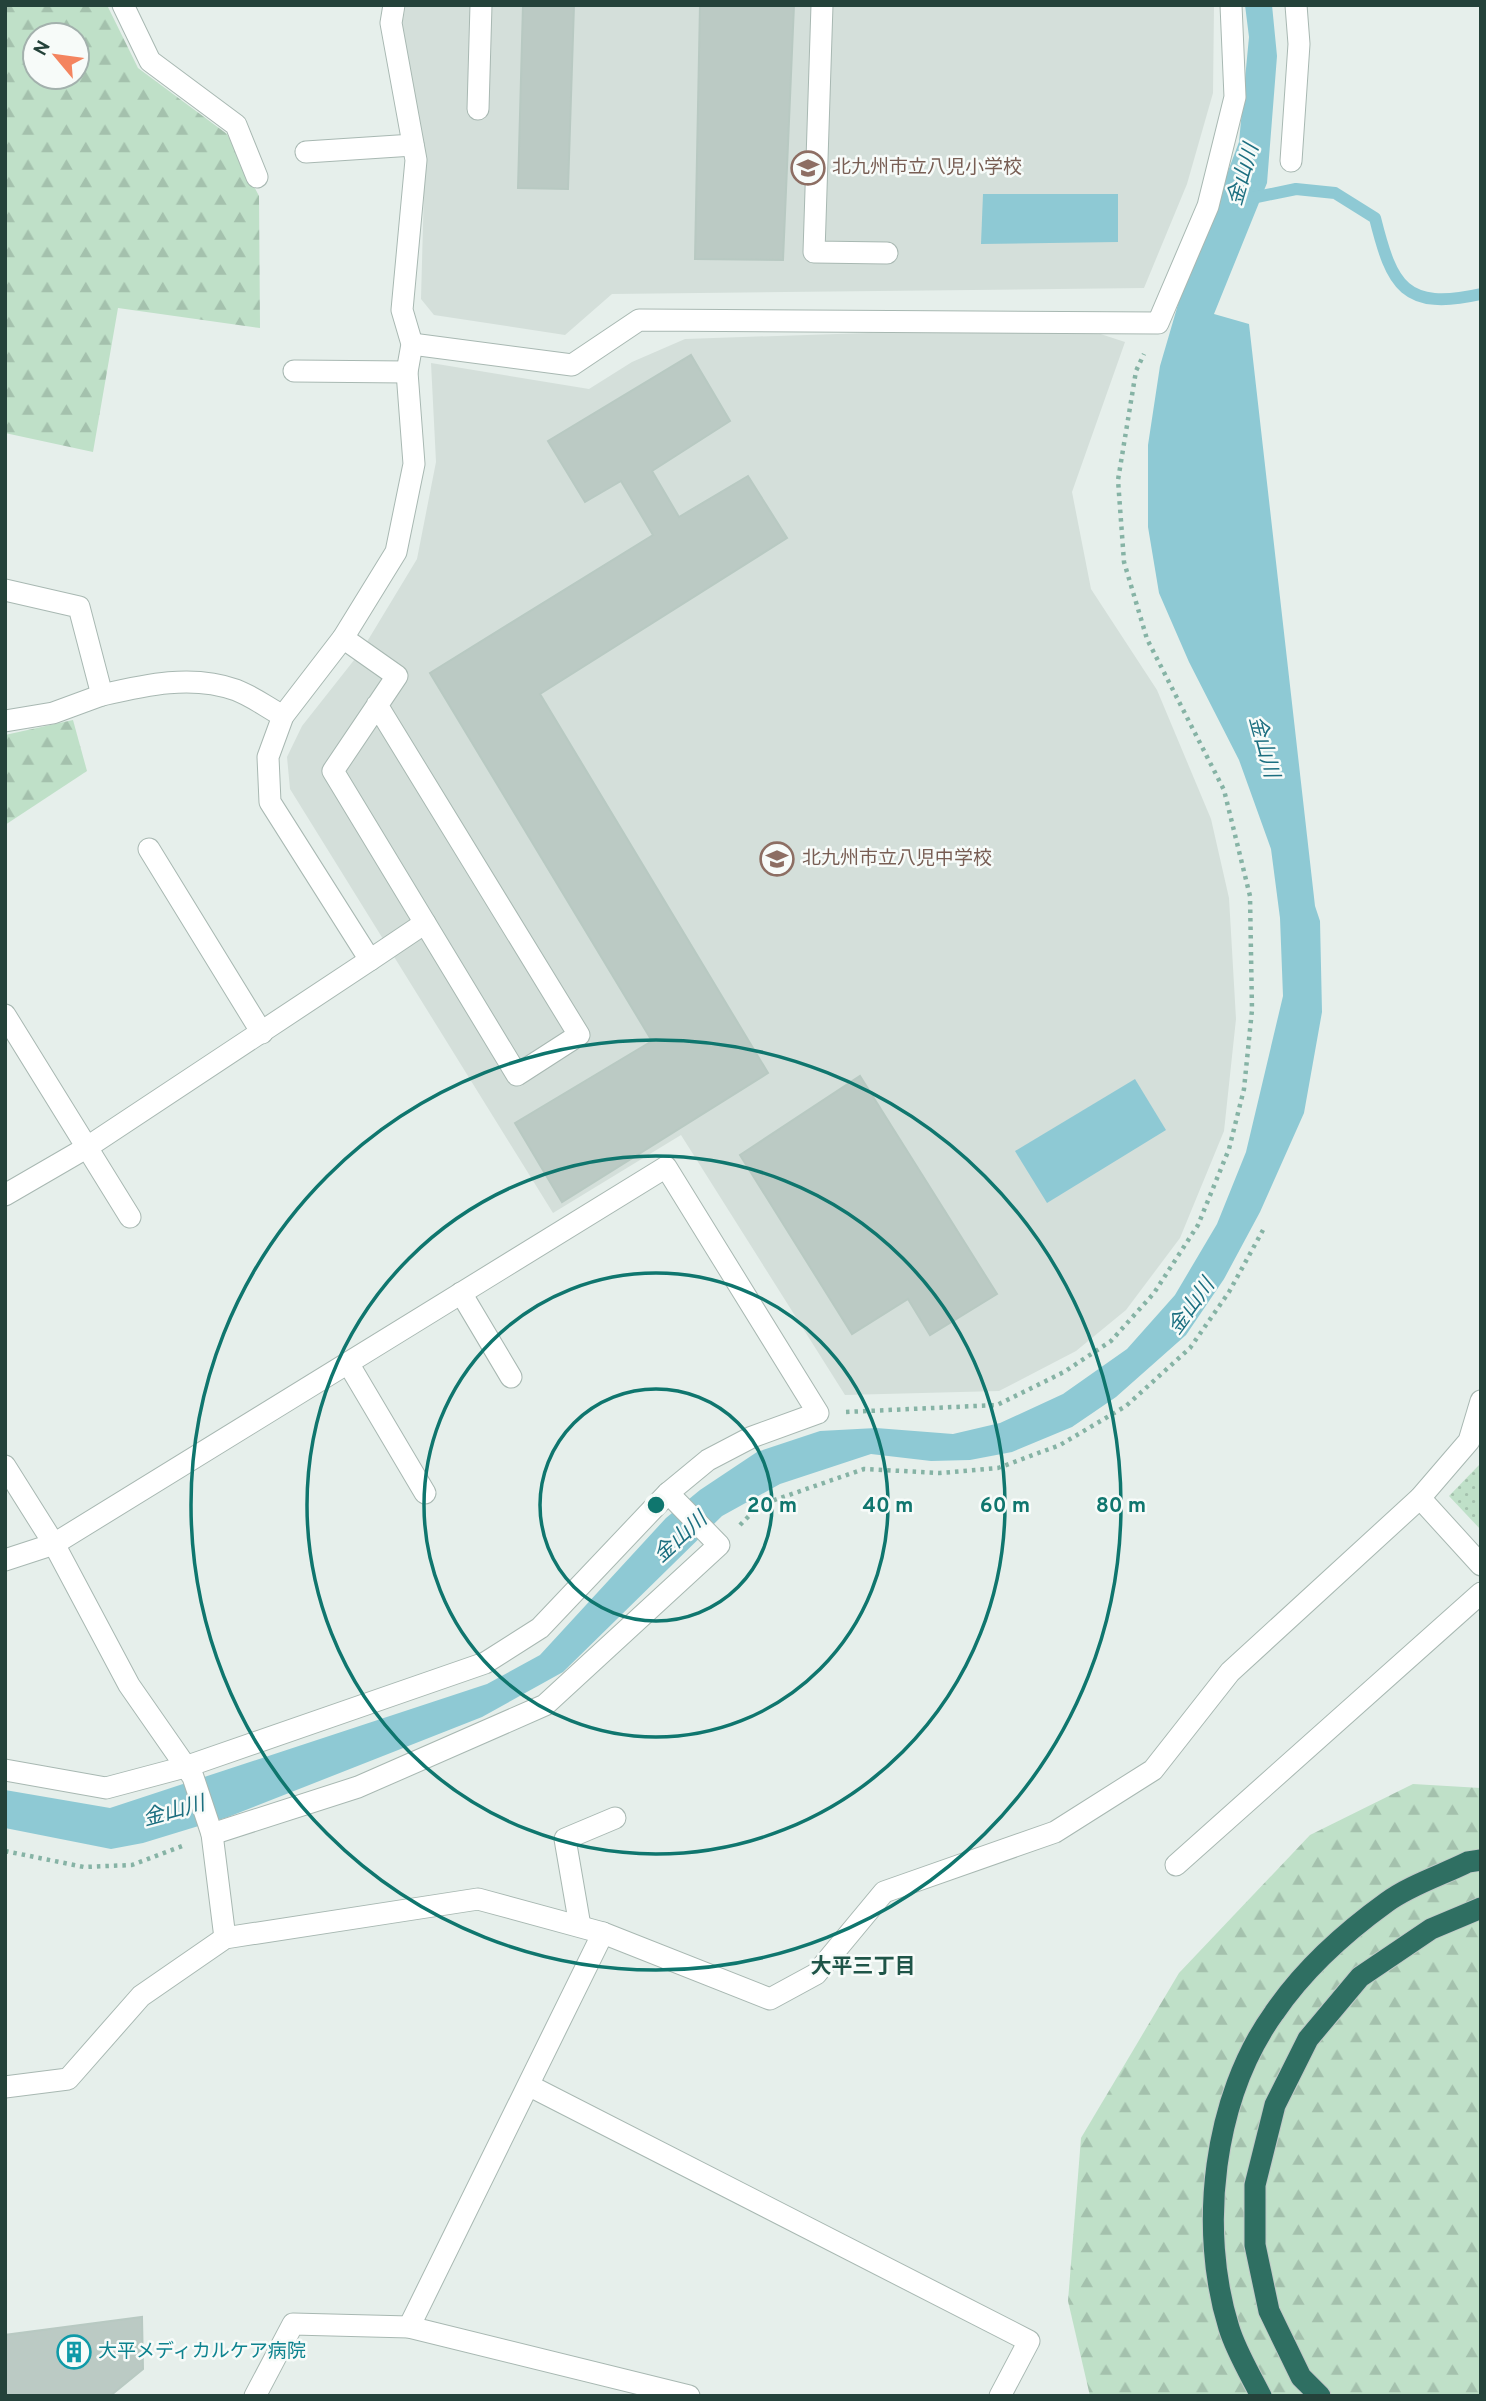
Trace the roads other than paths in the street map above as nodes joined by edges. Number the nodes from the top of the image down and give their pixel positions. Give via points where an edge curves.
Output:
1 (123, 5) edge
2 (394, 5) edge
3 (481, 5) edge
4 (822, 5) edge
5 (1231, 5) edge
6 (1296, 5) edge
7 (478, 109) dead end
8 (413, 145) junction
9 (306, 152) dead end
10 (1291, 161) dead end
11 (257, 177) dead end
12 (887, 253) dead end
13 (412, 344) junction
14 (294, 371) dead end
15 (407, 372) junction
16 (5, 590) edge
17 (342, 638) junction
18 (102, 695) junction
19 (377, 705) junction
20 (284, 716) junction
21 (5, 721) edge
22 (149, 849) dead end
23 (425, 923) junction
24 (370, 960) junction
25 (5, 1014) edge
26 (262, 1033) junction
27 (86, 1148) junction
28 (5, 1195) edge
29 (130, 1217) dead end
30 (461, 1293) junction
31 (348, 1363) junction
32 (511, 1377) dead end
33 (1481, 1401) edge
34 (5, 1466) edge
35 (425, 1493) dead end
36 (673, 1498) junction
37 (1420, 1498) junction
38 (54, 1545) junction
39 (5, 1560) edge
40 (1481, 1564) edge
41 (1481, 1593) edge
42 (5, 1770) edge
43 (189, 1772) junction
44 (615, 1818) dead end
45 (210, 1829) junction
46 (1481, 1860) edge
47 (1176, 1865) dead end
48 (1481, 1908) edge
49 (580, 1926) junction
50 (603, 1933) junction
51 (225, 1938) junction
52 (530, 2085) junction
53 (5, 2087) edge
54 (409, 2327) junction
55 (255, 2396) edge
56 (689, 2396) edge
57 (1000, 2396) edge
58 (1261, 2396) edge
59 (1320, 2396) edge

1 - 11 street via 150,61 236,125
2 - 8 street via 391,23
3 - 7 street
4 - 12 street via 814,252
5 - 13 street via 1235,97 1208,206 1158,323 639,320 572,365
6 - 10 street via 1299,44
8 - 9 street
8 - 13 street via 416,160 402,310
13 - 15 street
14 - 15 street
15 - 17 street via 414,464 396,552
16 - 18 street via 79,607
17 - 19 street via 397,676
17 - 20 street
18 - 20 street via 144,685 195,681 236,690
18 - 21 street via 53,713
19 - 23 street via 333,771
19 - 23 street via 579,1035 517,1075
20 - 24 street via 268,757 270,802
22 - 26 street
23 - 24 street
24 - 26 street
25 - 27 street
26 - 27 street
27 - 28 street
27 - 29 street
30 - 31 street
30 - 32 street
30 - 36 street via 666,1167 818,1413 752,1437 708,1460
31 - 35 street
31 - 38 street
33 - 37 street via 1469,1441
34 - 38 street
36 - 43 street via 540,1628 485,1662
36 - 45 street via 714,1540 545,1705 358,1787
37 - 40 street
37 - 50 street via 1230,1672 1153,1770 1055,1832 884,1892 817,1974 770,1999
38 - 39 street
38 - 43 street via 129,1685
41 - 47 street
42 - 43 street via 106,1788
43 - 45 street
44 - 49 street via 565,1839
45 - 51 street
46 - 58 highway via 1390,1900 1326,1950 1273,2014 1236,2086 1215,2167 1214,2249 1229,2329
48 - 59 highway via 1431,1929 1360,1977 1308,2039 1275,2105 1255,2185 1255,2245 1269,2311 1301,2377
49 - 50 street
49 - 51 street via 478,1899
50 - 52 street
51 - 53 street via 141,1996 68,2079
52 - 54 street
52 - 57 street via 1029,2341
54 - 55 street via 293,2324
54 - 56 street

